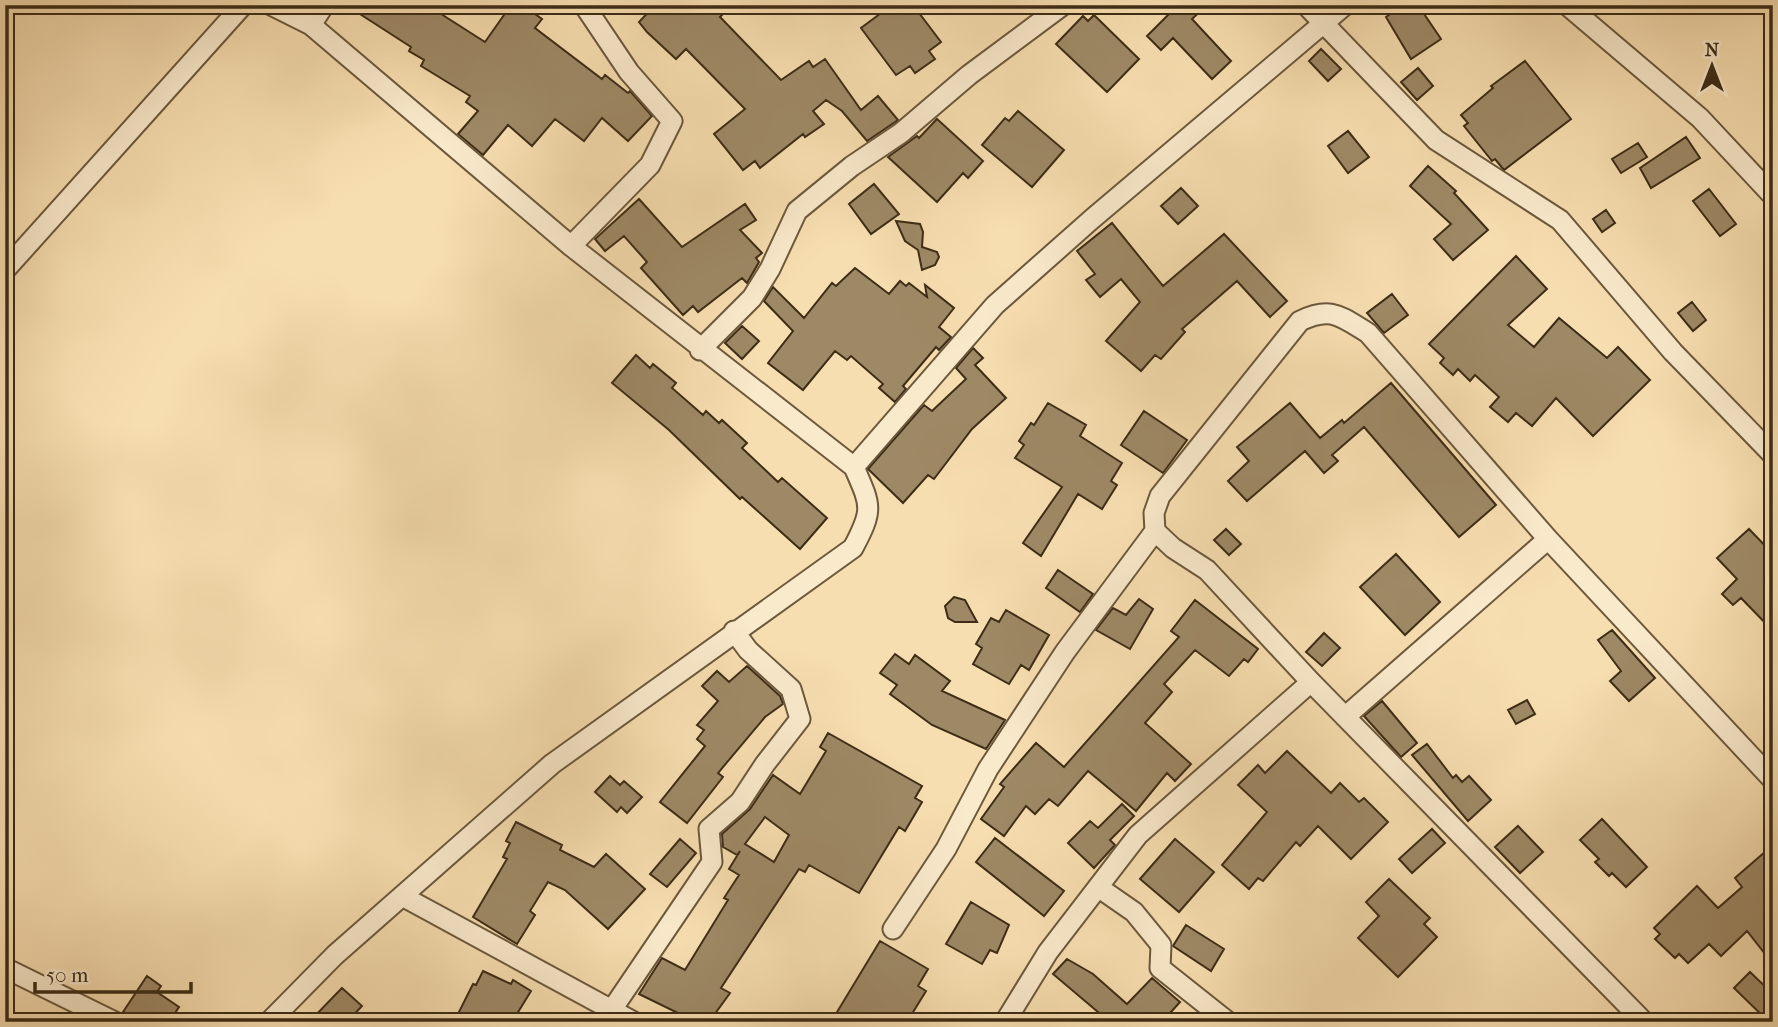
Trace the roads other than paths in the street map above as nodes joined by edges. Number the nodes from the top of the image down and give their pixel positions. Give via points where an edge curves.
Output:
1 (243, 5) edge
2 (271, 5) edge
3 (324, 5) edge
4 (584, 5) edge
5 (1063, 5) edge
6 (1306, 5) edge
7 (1345, 5) edge
8 (1567, 5) edge
9 (1323, 23) junction
10 (311, 25) junction
11 (1773, 196) edge
12 (571, 246) junction
13 (5, 270) edge
14 (700, 350) junction
15 (1773, 454) edge
16 (854, 467) junction
17 (1155, 531) junction
18 (1548, 539) junction
19 (734, 631) junction
20 (1311, 682) junction
21 (1345, 717) junction
22 (1773, 780) edge
23 (1098, 887) junction
24 (402, 896) junction
25 (893, 929) dead end
26 (5, 968) edge
27 (611, 1011) junction
28 (115, 1022) edge
29 (269, 1022) edge
30 (634, 1022) edge
31 (1005, 1022) edge
32 (1228, 1022) edge
33 (1644, 1022) edge

1 - 13 street
2 - 10 street
3 - 10 street
4 - 12 street via 629,72 672,121 650,165
5 - 14 street via 797,211 752,298
6 - 9 street
7 - 9 street
8 - 11 street via 1700,118
9 - 15 street via 1436,140 1560,220 1674,352
9 - 16 street via 995,305
10 - 12 street
12 - 14 street
14 - 16 street
16 - 19 street via 870,503 853,548
17 - 18 street via 1154,513 1160,496 1287,335 1300,321 1320,311 1343,317 1368,333
17 - 20 street via 1208,570
17 - 25 street via 1065,652 988,769 946,849
18 - 21 street
18 - 22 street
19 - 24 street via 552,764
19 - 27 street via 791,689 800,719 740,802 709,829 712,862
20 - 21 street
20 - 23 street via 1138,835
21 - 33 street
23 - 31 street via 1048,952
23 - 32 street via 1134,912 1161,945 1160,968
24 - 27 street
24 - 29 street
26 - 28 street
27 - 30 street

